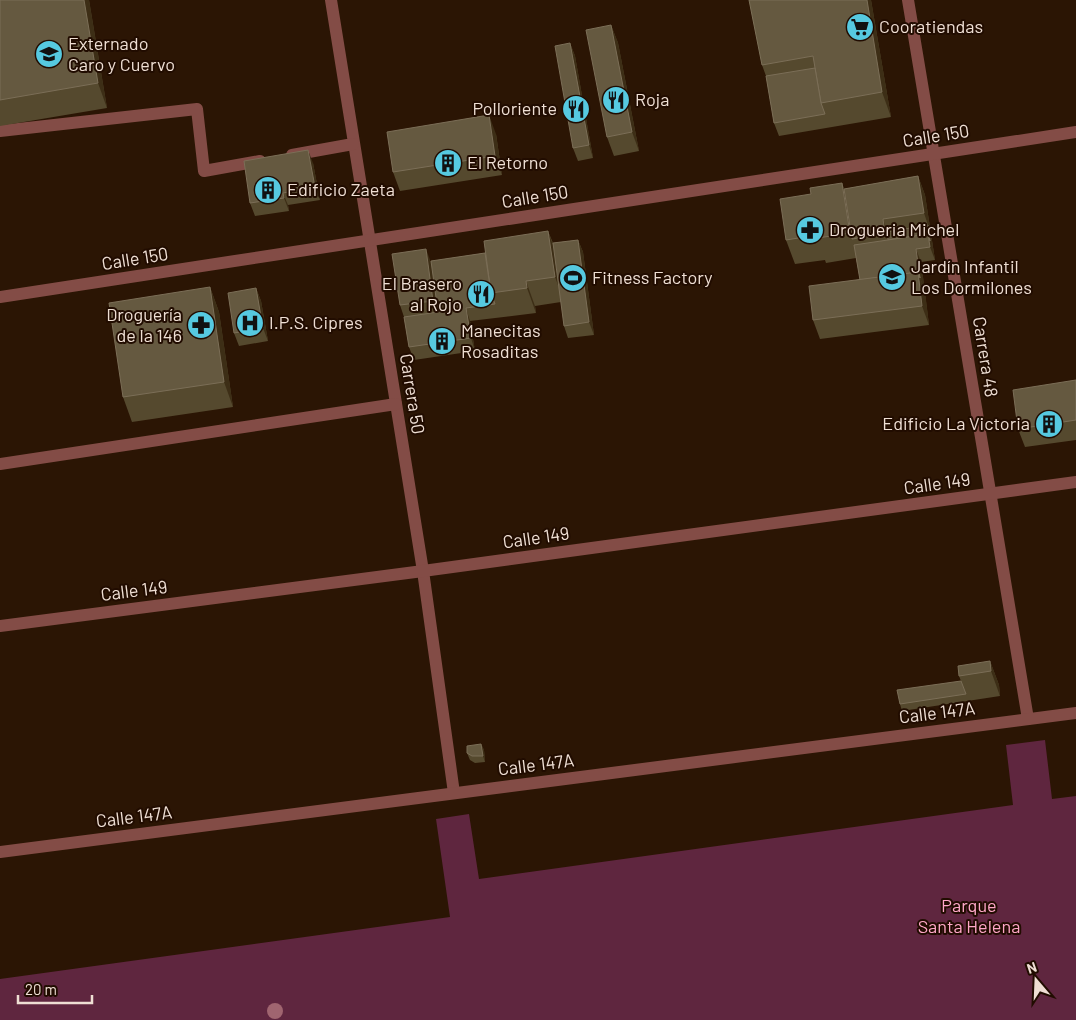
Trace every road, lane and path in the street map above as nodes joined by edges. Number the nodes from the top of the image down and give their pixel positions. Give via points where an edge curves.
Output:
1 (331, 0) edge
2 (908, 0) edge
3 (0, 132) edge
4 (1076, 132) edge
5 (354, 144) junction
6 (934, 154) junction
7 (369, 240) junction
8 (0, 297) edge
9 (396, 404) junction
10 (0, 464) edge
11 (1076, 482) edge
12 (990, 494) junction
13 (423, 571) junction
14 (0, 622) edge
15 (0, 626) edge
16 (1076, 713) edge
17 (1028, 719) junction
18 (454, 793) junction
19 (0, 852) edge

1 - 5 street, Carrera 50
2 - 6 street, Carrera 48
3 - 5 street via 197,109 204,171
4 - 6 street, Calle 150
5 - 7 street, Carrera 50
6 - 7 street, Calle 150
6 - 12 street, Carrera 48
7 - 8 street, Calle 150
7 - 9 street, Carrera 50
9 - 10 street
9 - 13 street, Carrera 50
11 - 12 street, Calle 149
12 - 13 street, Calle 149
12 - 17 street, Carrera 48
13 - 15 street, Calle 149
13 - 18 street, Carrera 50
14 - 15 street
16 - 17 street, Calle 147A
17 - 18 street, Calle 147A
18 - 19 street, Calle 147A

